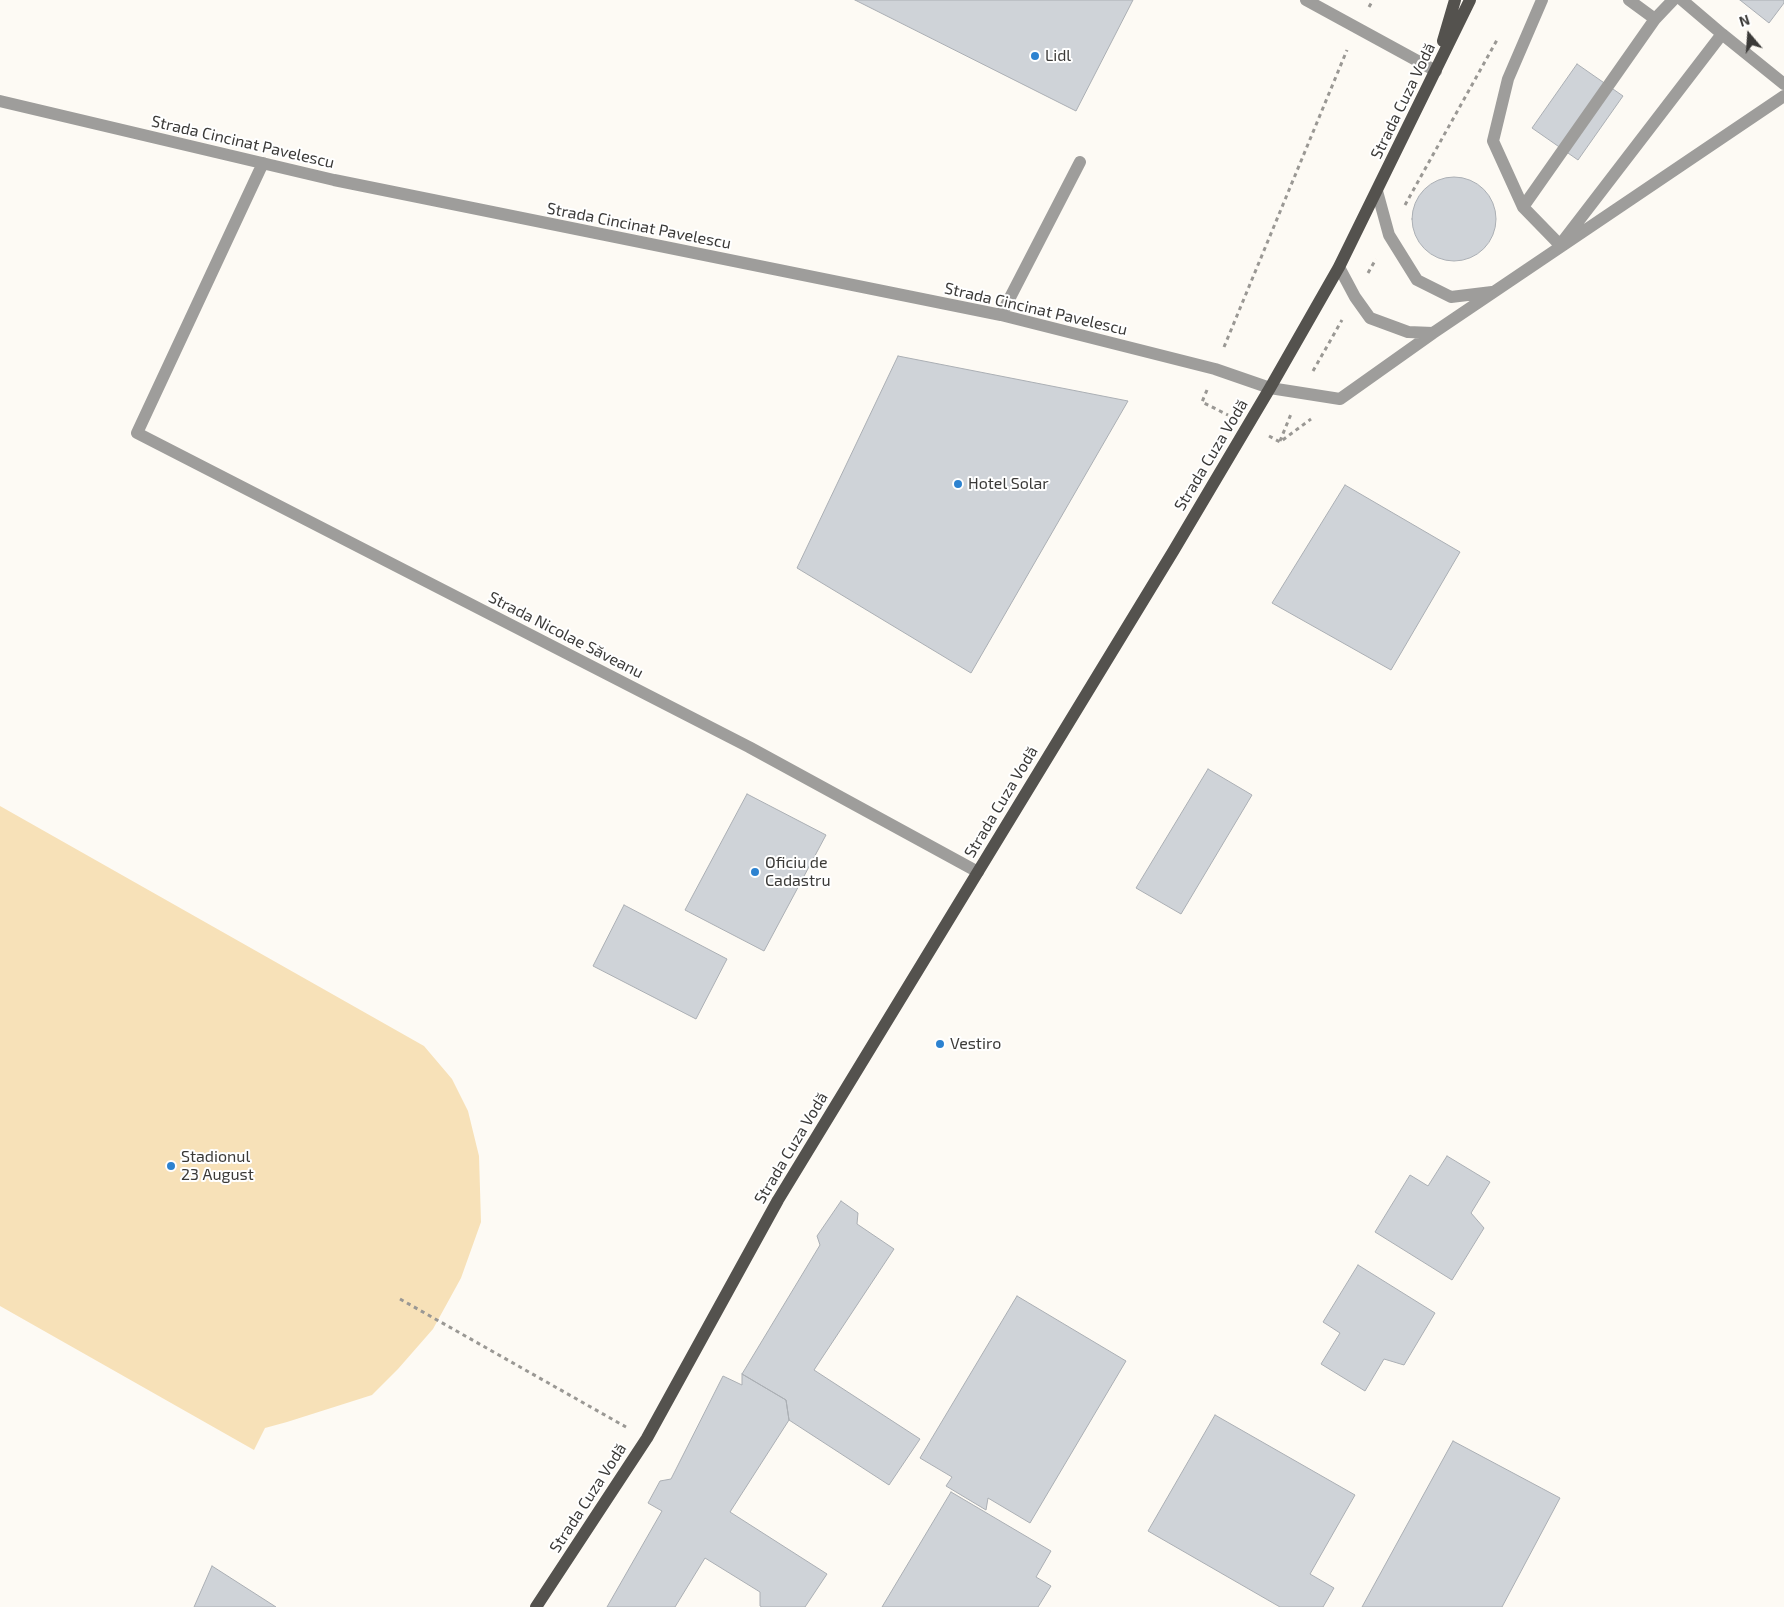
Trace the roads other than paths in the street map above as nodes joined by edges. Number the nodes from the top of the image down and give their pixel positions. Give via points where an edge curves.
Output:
1 (1306, 0) edge
2 (1455, 0) edge
3 (1470, 0) edge
4 (1542, 0) edge
5 (1629, 0) edge
6 (1673, 0) edge
7 (1682, 0) edge
8 (1655, 19) junction
9 (1722, 34) junction
10 (1436, 71) junction
11 (1784, 84) edge
12 (1784, 96) edge
13 (0, 101) edge
14 (1080, 162) dead end
15 (263, 164) junction
16 (1377, 191) junction
17 (1523, 207) junction
18 (1560, 245) junction
19 (1339, 267) junction
20 (1494, 292) junction
21 (1001, 315) junction
22 (1433, 332) junction
23 (1270, 388) junction
24 (978, 872) junction
25 (536, 1607) edge

1 - 10 street
2 - 10 main road
3 - 10 main road, Strada Cuza Vodă
4 - 17 street via 1508,79 1493,141
5 - 8 street
6 - 8 street
7 - 9 street
8 - 17 street
9 - 11 street
9 - 18 street
10 - 16 main road, Strada Cuza Vodă
12 - 18 street
13 - 15 street, Strada Cincinat Pavelescu
14 - 21 street
15 - 21 street, Strada Cincinat Pavelescu
15 - 24 street, Strada Nicolae Săveanu via 137,433 749,747
16 - 19 main road, Strada Cuza Vodă
16 - 20 street via 1389,235 1418,280 1451,297
17 - 18 street
18 - 20 street
19 - 22 street via 1370,318 1408,332
19 - 23 main road, Strada Cuza Vodă
20 - 22 street
21 - 23 street, Strada Cincinat Pavelescu via 1215,369
22 - 23 street, Strada Cincinat Pavelescu via 1340,399
23 - 24 main road, Strada Cuza Vodă
24 - 25 main road, Strada Cuza Vodă via 778,1200 647,1438

